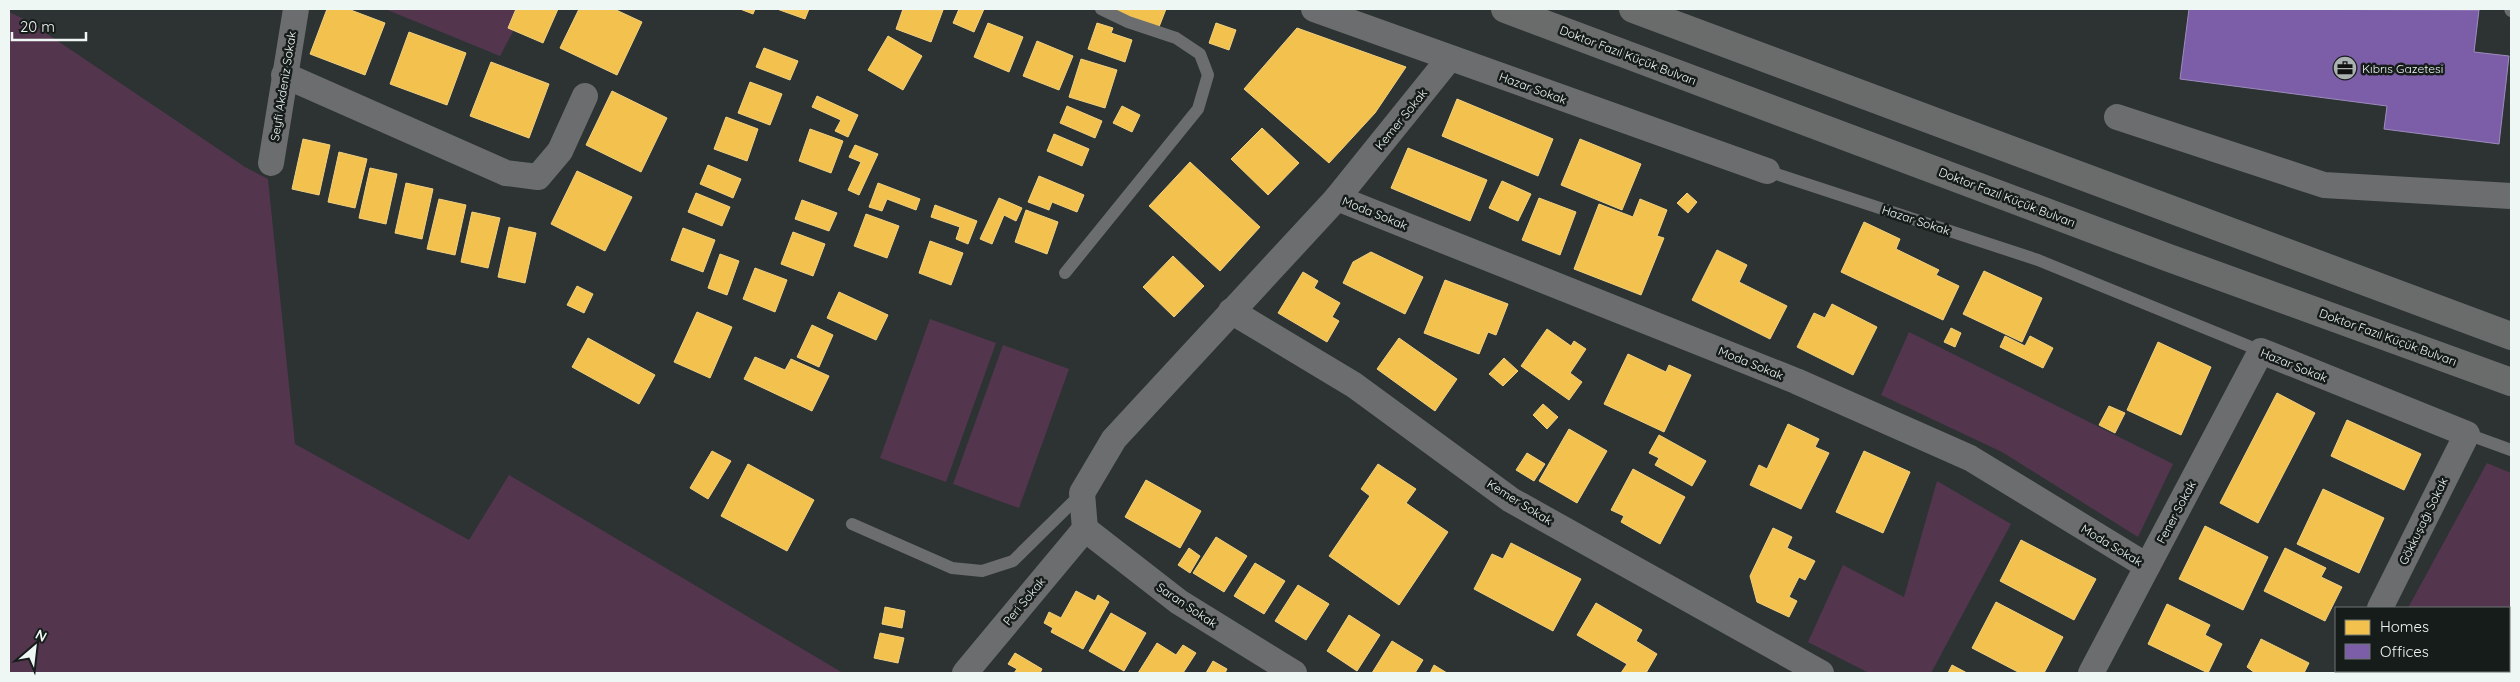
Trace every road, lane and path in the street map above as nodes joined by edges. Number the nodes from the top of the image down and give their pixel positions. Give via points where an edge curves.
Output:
1 (296, 9) edge
2 (1101, 9) edge
3 (1314, 9) edge
4 (1505, 9) edge
5 (1634, 9) edge
6 (1449, 59) junction
7 (284, 75) junction
8 (585, 96) dead end
9 (2117, 116) dead end
10 (271, 163) dead end
11 (1767, 171) joint
12 (2511, 196) edge
13 (1337, 198) junction
14 (1065, 272) dead end
15 (1231, 311) junction
16 (2511, 336) edge
17 (2261, 351) junction
18 (2511, 382) edge
19 (2467, 434) junction
20 (2511, 450) edge
21 (1082, 493) junction
22 (852, 524) dead end
23 (1085, 529) junction
24 (2147, 566) junction
25 (2380, 607) edge
26 (965, 673) edge
27 (1294, 673) edge
28 (1821, 673) edge
29 (2092, 673) edge

1 - 7 street, Seyfi Akdeniz Sokak
2 - 14 lane via 1176,38 1200,54 1208,76 1198,109
3 - 6 street, Hazar Sokak
4 - 18 highway, Doktor Fazıl Küçük Bulvarı via 2169,258
5 - 16 highway
6 - 11 street, Hazar Sokak
6 - 13 street, Kemer Sokak
7 - 8 street via 506,173 538,177 560,151
7 - 10 street, Seyfi Akdeniz Sokak
9 - 12 street via 2324,185
11 - 17 lane, Hazar Sokak via 2038,260
13 - 15 street, Kemer Sokak
13 - 24 street, Moda Sokak via 1796,381 1970,458
15 - 21 street, Kemer Sokak via 1114,438
15 - 28 street, Kemer Sokak via 1354,385 1511,500
17 - 19 street, Hazar Sokak
17 - 24 street, Fener Sokak
19 - 20 lane, Hazar Sokak
19 - 25 street, Gökkuşağı Sokak
21 - 22 lane via 1013,561 982,571 952,568
21 - 23 street
23 - 26 street, Peri Sokak
23 - 27 street, Saran Sokak via 1179,602
24 - 29 street, Fener Sokak

